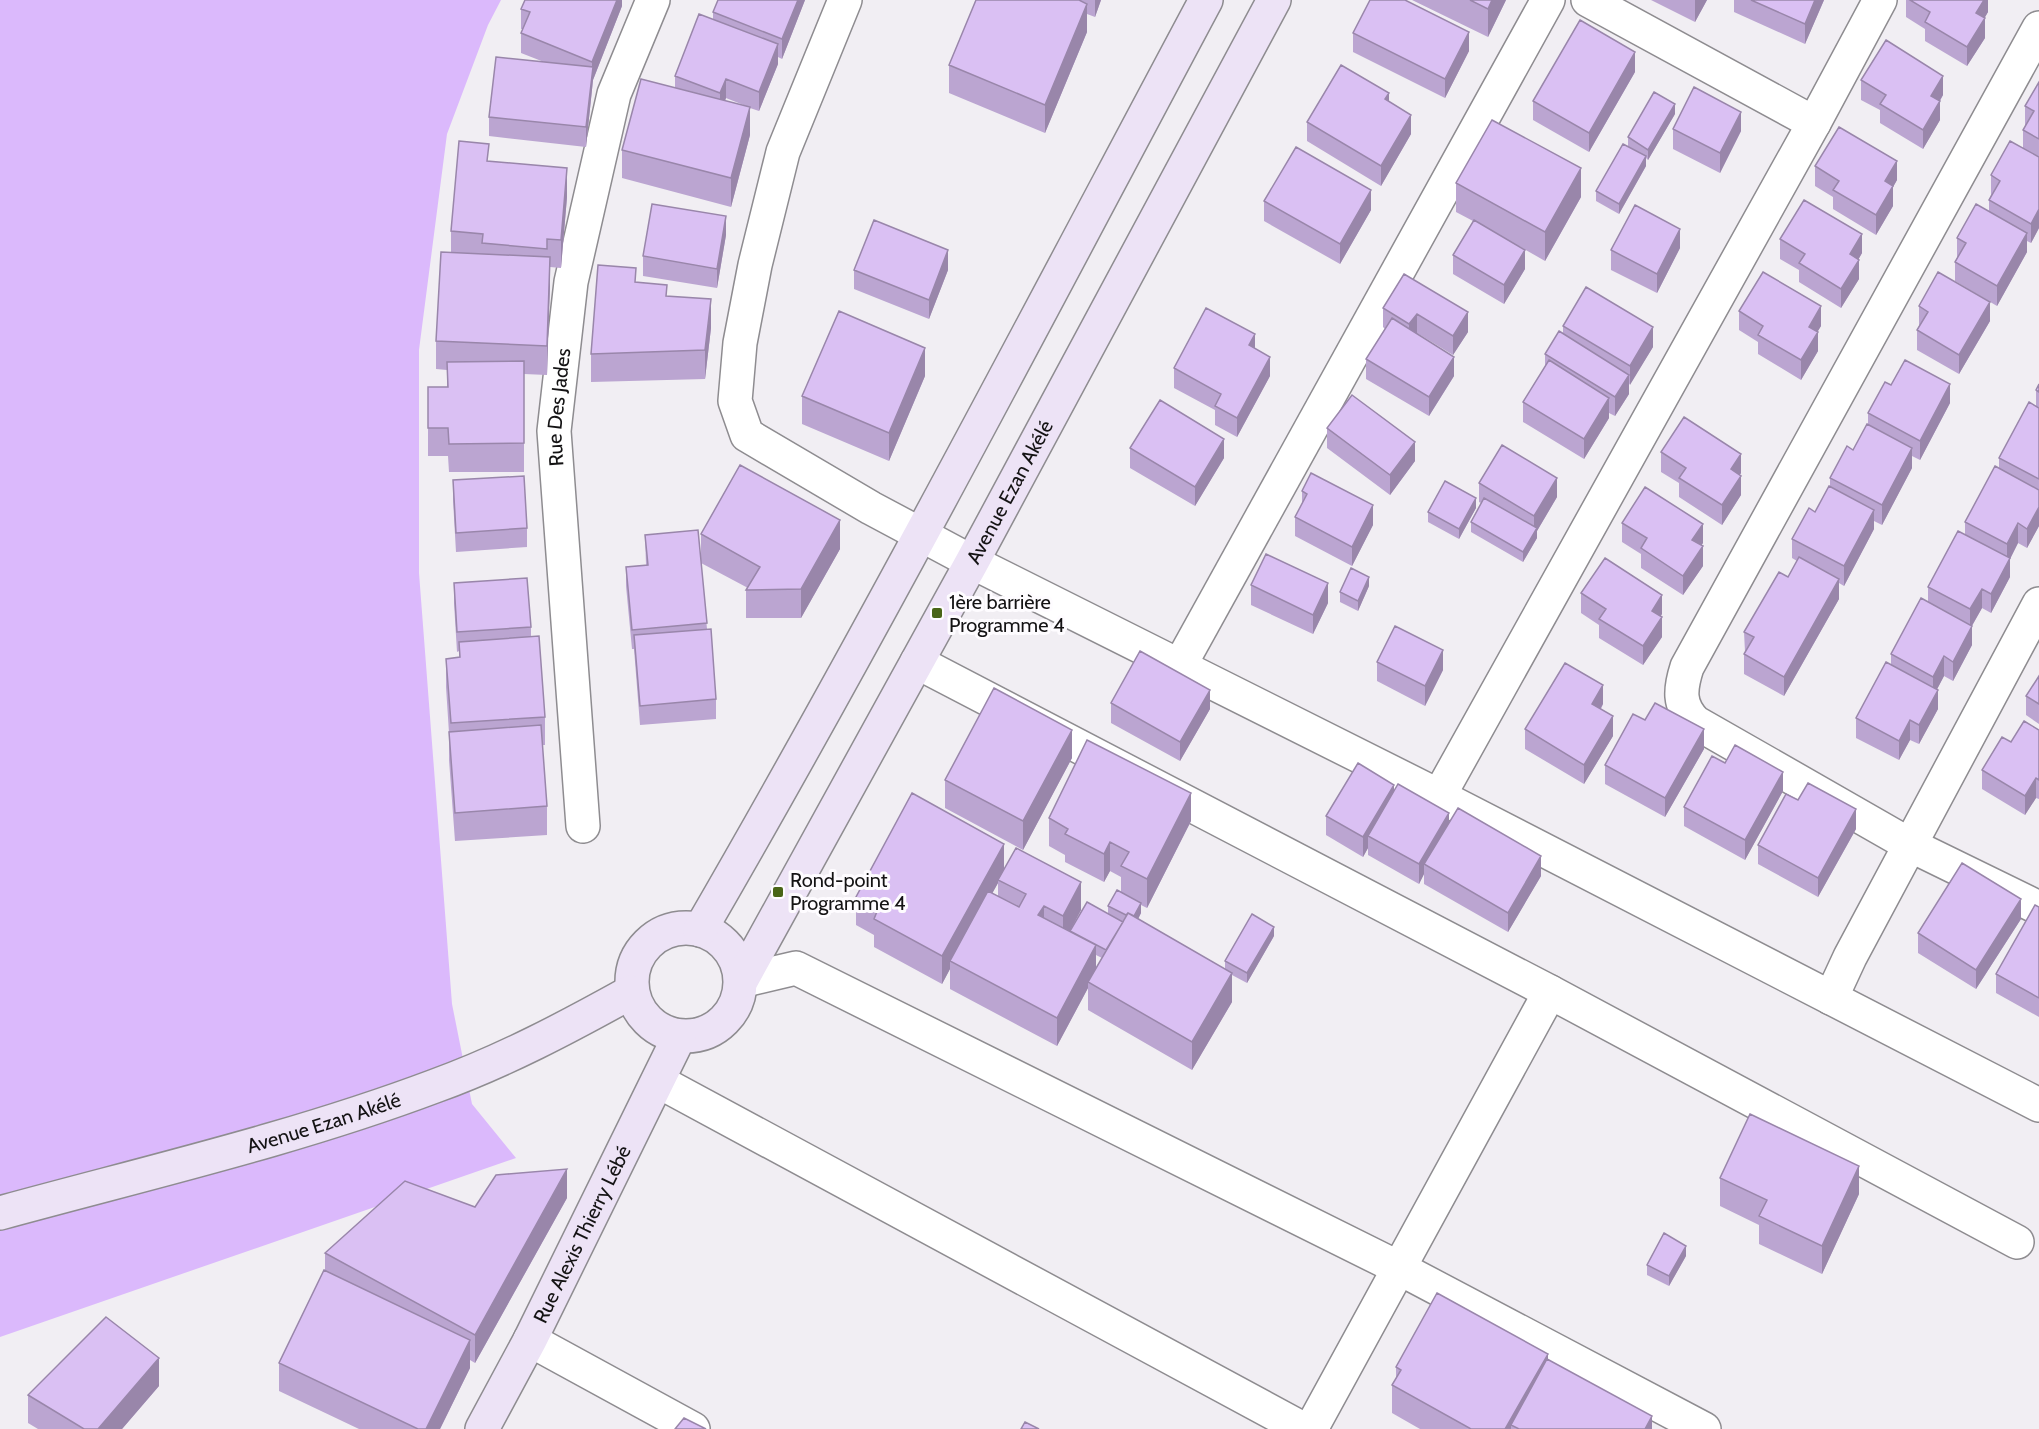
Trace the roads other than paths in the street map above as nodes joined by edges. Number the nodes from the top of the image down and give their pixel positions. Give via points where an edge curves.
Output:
1 (653, 0) edge
2 (845, 0) edge
3 (1206, 0) edge
4 (1274, 0) edge
5 (1548, 0) edge
6 (1588, 0) edge
7 (1880, 0) edge
8 (2039, 28) edge
9 (1814, 123) junction
10 (921, 534) junction
11 (972, 562) junction
12 (2039, 604) edge
13 (917, 662) junction
14 (1180, 665) junction
15 (1439, 796) junction
16 (582, 826) dead end
17 (1910, 844) junction
18 (2039, 909) edge
19 (700, 930) junction
20 (741, 981) junction
21 (632, 992) junction
22 (1550, 992) junction
23 (1831, 998) junction
24 (678, 1037) junction
25 (658, 1081) junction
26 (2039, 1105) edge
27 (0, 1212) edge
28 (2017, 1242) dead end
29 (1397, 1267) junction
30 (530, 1340) junction
31 (482, 1429) edge
32 (693, 1429) edge
33 (1303, 1429) edge
34 (1311, 1429) edge
35 (1704, 1429) edge

1 - 16 street, Rue Des Jades via 611,105 571,282 554,431
2 - 10 street via 783,152 755,264 740,343 735,401 747,435
3 - 10 main road
4 - 11 main road, Avenue Ezan Akélé
5 - 14 street
6 - 9 street
7 - 9 street
8 - 17 street via 1698,646 1682,683 1681,700 1695,722
9 - 15 street
10 - 11 street
10 - 19 main road via 794,769
11 - 13 main road, Avenue Ezan Akélé
11 - 14 street
12 - 17 street
13 - 20 main road, Avenue Ezan Akélé
13 - 22 street
14 - 15 street
15 - 23 street
17 - 18 street
17 - 23 street
19 - 20 main road via 729,949
19 - 21 main road via 664,932 648,942 637,956
20 - 24 main road via 731,1013 718,1026 703,1034
20 - 29 street via 796,968
21 - 24 main road via 638,1009 650,1024
21 - 27 main road, Avenue Ezan Akélé via 552,1035 437,1086 316,1127
22 - 28 street
22 - 29 street
23 - 26 street
24 - 25 main road, Rue Alexis Thierry Lébé
25 - 30 main road, Rue Alexis Thierry Lébé
25 - 33 street
29 - 34 street
29 - 35 street
30 - 31 main road, Rue Alexis Thierry Lébé
30 - 32 street

